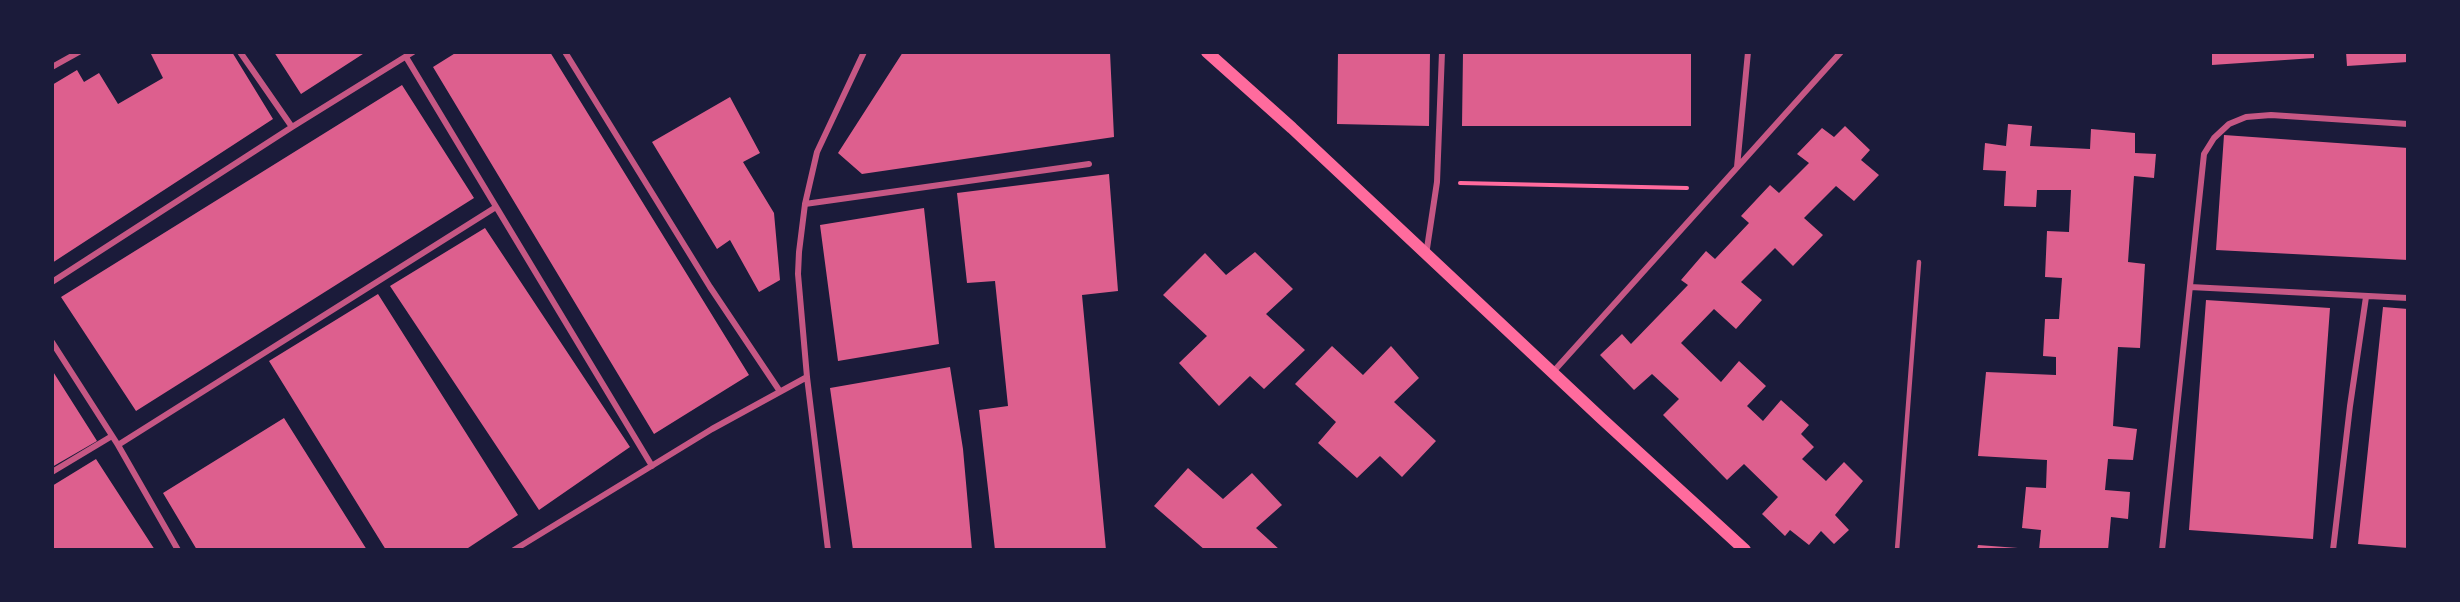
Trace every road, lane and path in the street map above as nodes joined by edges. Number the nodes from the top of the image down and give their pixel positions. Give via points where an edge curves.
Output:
1 (79, 52) edge
2 (240, 52) edge
3 (565, 52) edge
4 (864, 52) edge
5 (1207, 52) edge
6 (1442, 52) edge
7 (1748, 52) edge
8 (1841, 52) edge
9 (410, 55) edge
10 (54, 64) edge
11 (2408, 124) edge
12 (292, 127) junction
13 (1089, 164) dead end
14 (1737, 167) junction
15 (1437, 183) junction
16 (1718, 189) junction
17 (804, 204) junction
18 (496, 207) junction
19 (1426, 255) junction
20 (1919, 262) dead end
21 (52, 282) edge
22 (2190, 287) junction
23 (2366, 297) junction
24 (2408, 298) edge
25 (52, 342) edge
26 (1553, 372) junction
27 (807, 377) junction
28 (779, 390) junction
29 (112, 436) junction
30 (118, 445) junction
31 (652, 466) junction
32 (52, 472) edge
33 (178, 549) edge
34 (514, 549) edge
35 (828, 549) edge
36 (1745, 549) edge
37 (1897, 549) edge
38 (2162, 549) edge
39 (2333, 549) edge

1 - 10 street
2 - 12 street
3 - 28 street via 710,287
4 - 17 street via 817,152
5 - 19 main road
6 - 15 street
7 - 14 street
8 - 14 street
9 - 12 street
9 - 18 street
11 - 22 street via 2271,115 2246,117 2229,124 2204,154
12 - 21 street
13 - 17 street
14 - 16 street
15 - 16 path
15 - 19 street
16 - 26 street
17 - 27 street via 798,274
18 - 30 street
18 - 31 street
19 - 26 main road
20 - 37 lane
22 - 23 street
22 - 38 street
23 - 24 street
23 - 39 street
25 - 29 street
26 - 36 main road
27 - 28 street
27 - 35 street
28 - 31 street
29 - 30 street
29 - 32 street
30 - 33 street
31 - 34 street

